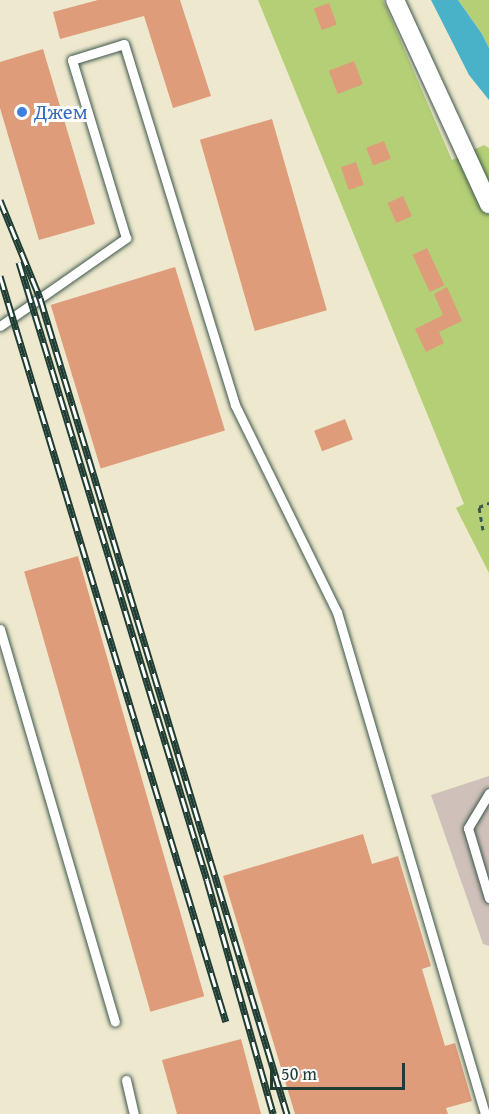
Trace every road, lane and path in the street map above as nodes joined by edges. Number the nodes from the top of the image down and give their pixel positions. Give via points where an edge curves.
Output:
1 (395, 0) edge
2 (489, 204) edge
3 (0, 326) edge
4 (489, 503) edge
5 (483, 530) dead end
6 (0, 629) edge
7 (489, 792) edge
8 (489, 898) edge
9 (115, 1022) dead end
10 (126, 1080) dead end
11 (134, 1114) edge
12 (485, 1114) edge

1 - 2 street
3 - 12 lane via 126,238 72,60 124,44 235,405 337,612
4 - 5 path via 479,507
6 - 9 lane
7 - 8 lane via 468,828
10 - 11 lane

